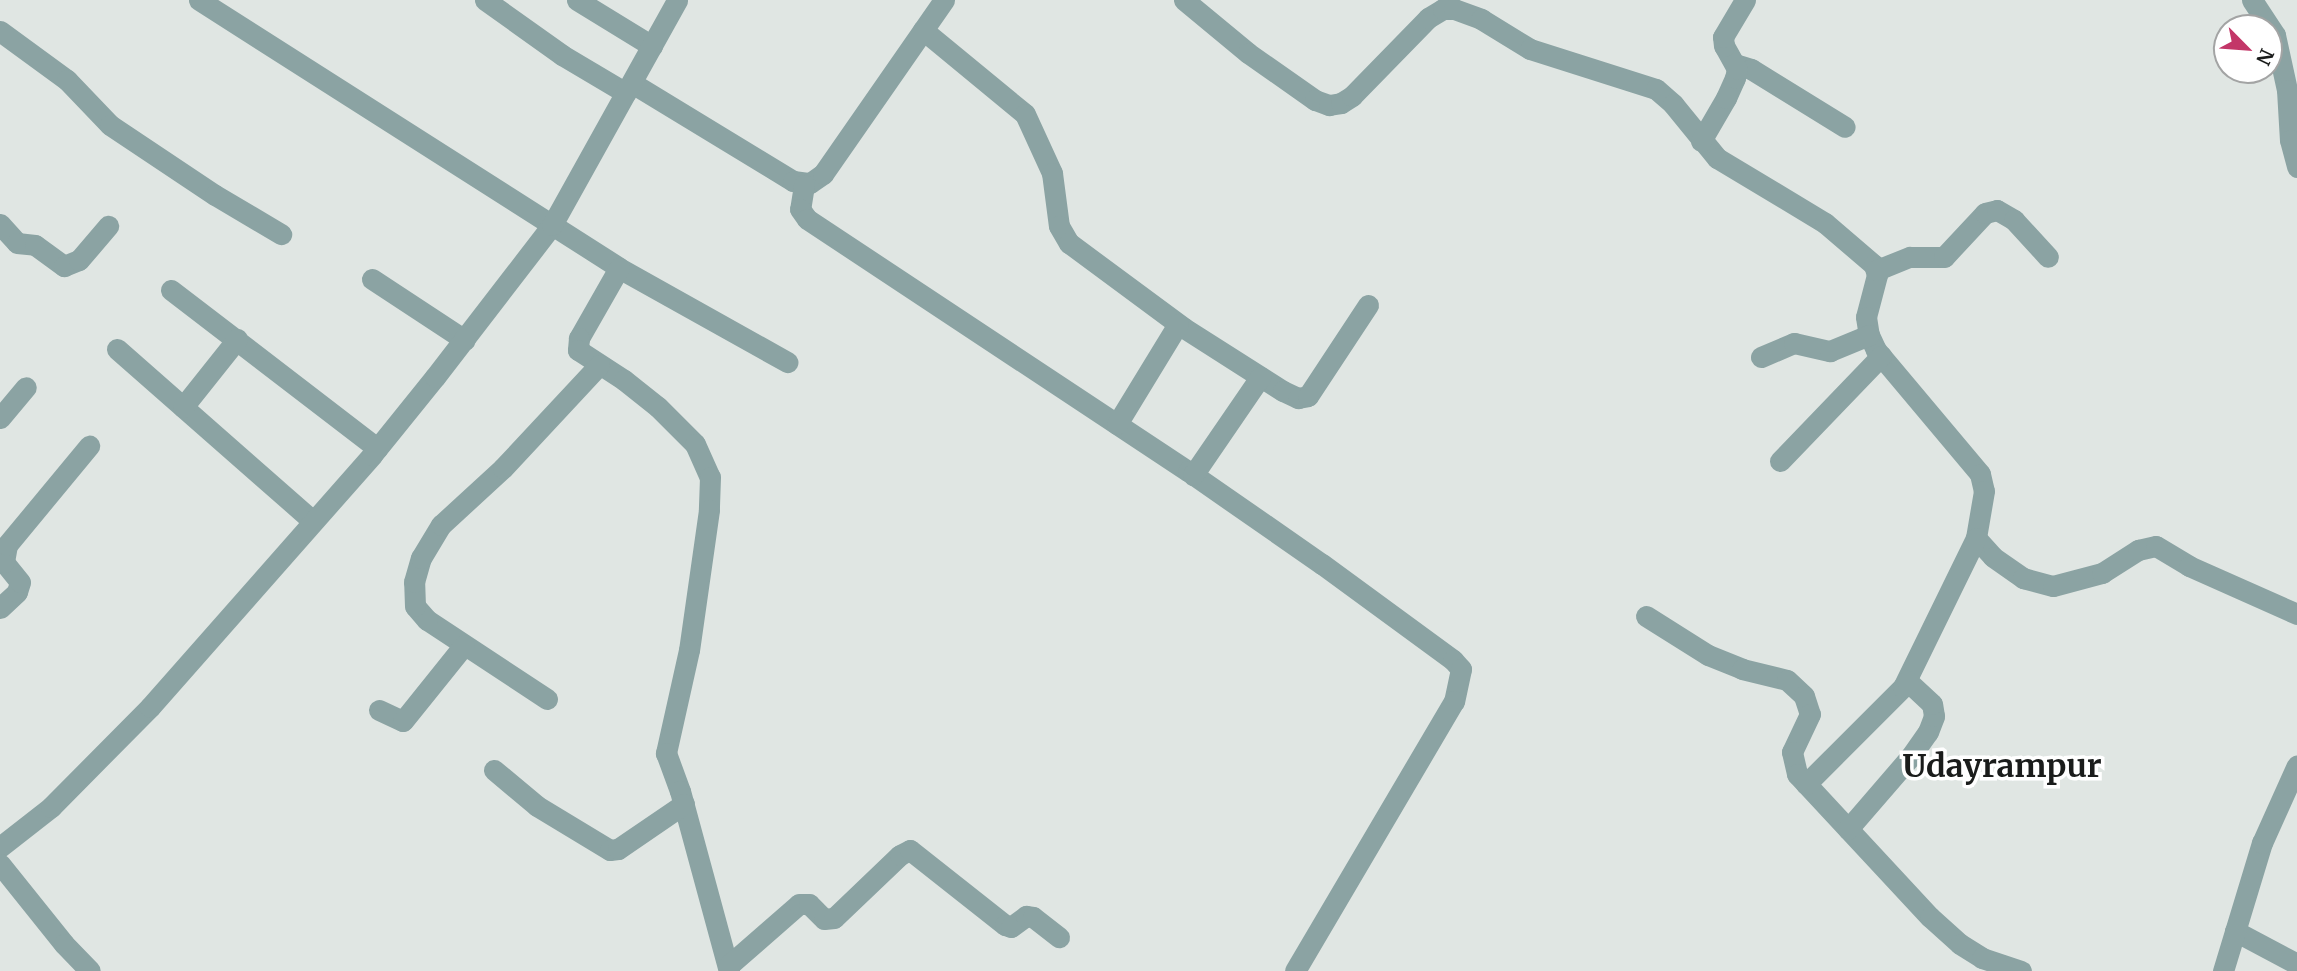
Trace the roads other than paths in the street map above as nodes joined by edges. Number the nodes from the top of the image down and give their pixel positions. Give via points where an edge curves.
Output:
1 (199, 0) edge
2 (485, 0) edge
3 (577, 0) edge
4 (677, 0) edge
5 (944, 0) edge
6 (1184, 0) edge
7 (1745, 0) edge
8 (2252, 0) edge
9 (923, 30) junction
10 (0, 31) edge
11 (652, 46) junction
12 (1735, 64) junction
13 (629, 88) junction
14 (1845, 127) dead end
15 (1701, 141) junction
16 (2297, 167) edge
17 (804, 185) junction
18 (0, 224) edge
19 (552, 225) junction
20 (108, 226) dead end
21 (281, 234) dead end
22 (2048, 257) dead end
23 (619, 268) junction
24 (1877, 270) junction
25 (372, 278) dead end
26 (171, 290) dead end
27 (1368, 305) dead end
28 (1178, 324) junction
29 (1869, 335) junction
30 (237, 339) junction
31 (465, 340) junction
32 (117, 349) dead end
33 (1881, 356) junction
34 (1761, 357) dead end
35 (787, 362) dead end
36 (599, 365) junction
37 (1260, 377) junction
38 (26, 387) dead end
39 (183, 407) junction
40 (0, 418) edge
41 (1117, 424) junction
42 (89, 446) dead end
43 (377, 448) junction
44 (1780, 461) dead end
45 (1193, 475) junction
46 (313, 521) junction
47 (1976, 538) junction
48 (0, 608) edge
49 (2297, 614) edge
50 (1646, 616) dead end
51 (464, 645) junction
52 (1907, 681) junction
53 (547, 699) dead end
54 (379, 710) dead end
55 (2297, 765) edge
56 (494, 770) dead end
57 (1806, 784) junction
58 (684, 804) junction
59 (1848, 829) junction
60 (0, 847) edge
61 (0, 864) edge
62 (2235, 931) junction
63 (1059, 937) dead end
64 (2297, 964) edge
65 (728, 969) edge
66 (90, 971) edge
67 (1295, 971) edge
68 (2021, 971) edge
69 (2223, 971) edge

1 - 19 street
2 - 13 street via 562,55
3 - 11 street
4 - 11 street
5 - 9 street
6 - 15 street via 1248,53 1315,100 1329,104 1352,96 1427,18 1454,9 1481,19 1530,49 1656,89
7 - 12 street via 1723,37
8 - 16 street via 2275,35
9 - 17 street via 823,174
9 - 28 street via 1025,114 1052,173 1058,219 1069,243
10 - 21 street via 67,80 118,131
11 - 13 street
12 - 14 street via 1751,69
12 - 15 street via 1735,78
13 - 17 street
13 - 19 street
15 - 24 street via 1726,164 1825,223
17 - 41 street via 800,209 807,219
18 - 20 street via 17,243 34,245 64,266 79,260
19 - 23 street
19 - 31 street
22 - 24 street via 2014,220 1997,210 1985,213 1944,257 1910,257
23 - 35 street
23 - 36 street via 577,343 581,354
24 - 29 street via 1866,317
25 - 31 street
26 - 30 street
27 - 37 street via 1308,396 1292,397
28 - 37 street
28 - 41 street
29 - 33 street
29 - 34 street via 1830,351 1785,344
30 - 39 street
30 - 43 street
31 - 43 street
32 - 39 street
33 - 44 street
33 - 47 street via 1980,474 1984,491
36 - 51 street via 503,468 441,525 421,558 414,582 415,606
36 - 58 street via 640,391 695,444 710,477 689,650 666,753
37 - 45 street
38 - 40 street
39 - 46 street
41 - 45 street
42 - 48 street via 7,545 4,562 20,582 17,592
43 - 46 street
45 - 67 street via 1322,564 1461,669 1454,701
46 - 60 street via 150,708 51,807
47 - 49 street via 1993,557 2024,578 2053,586 2102,573 2138,550 2156,546 2189,566
47 - 52 street
50 - 57 street via 1708,655 1787,680 1804,696 1810,714 1792,752 1797,775
51 - 53 street
51 - 54 street via 403,721
52 - 57 street
52 - 59 street via 1932,704 1931,724 1911,756
55 - 62 street via 2262,843
56 - 58 street via 537,806 610,850
57 - 59 street
58 - 65 street
59 - 68 street via 1960,944 1982,958
61 - 66 street
62 - 64 street
62 - 69 street
63 - 65 street via 1032,917 1014,926 1005,925 910,850 834,918 824,919 809,904 799,904

